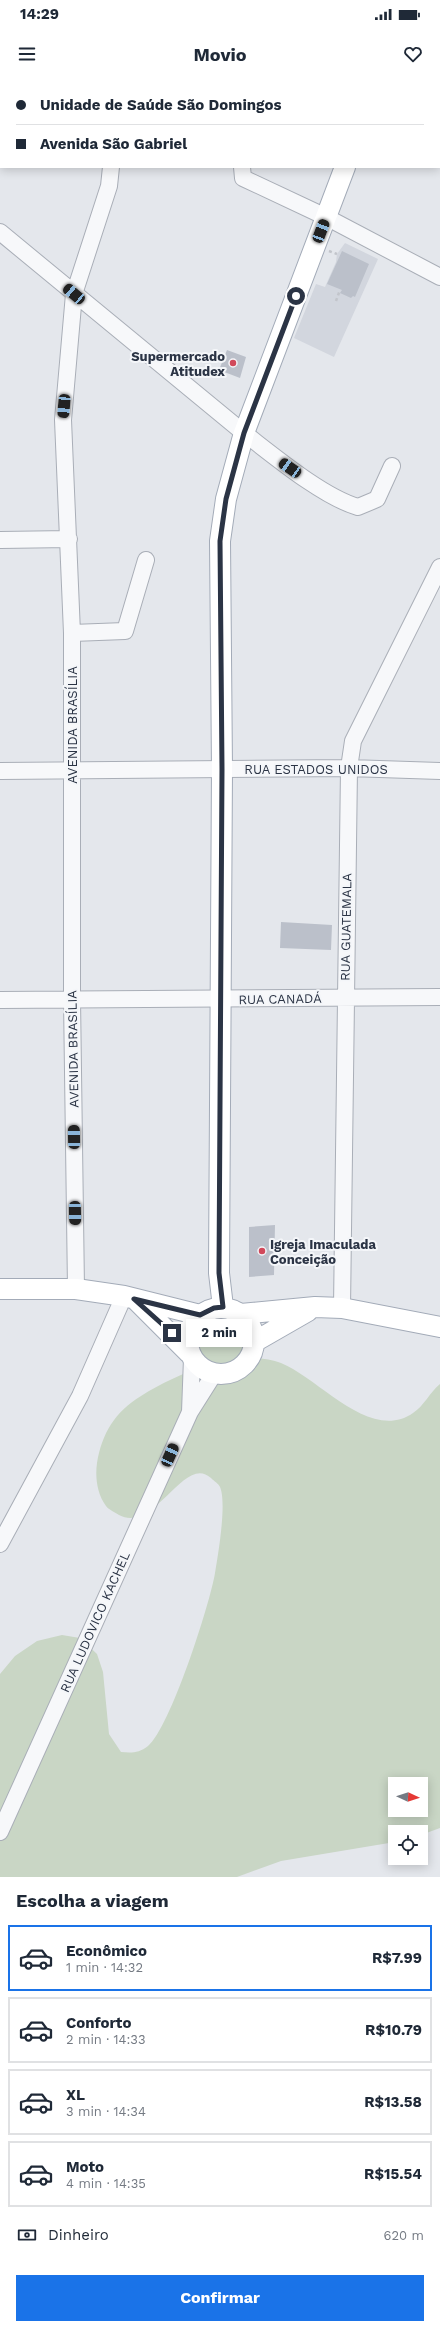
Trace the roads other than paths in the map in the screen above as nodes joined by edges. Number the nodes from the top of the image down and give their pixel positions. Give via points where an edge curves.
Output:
1 (111, 168) edge
2 (242, 168) edge
3 (345, 168) edge
4 (326, 217) junction
5 (0, 232) edge
6 (440, 276) edge
7 (74, 294) junction
8 (244, 433) junction
9 (392, 466) dead end
10 (69, 539) junction
11 (0, 540) edge
12 (146, 560) dead end
13 (440, 567) edge
14 (72, 633) junction
15 (349, 768) junction
16 (222, 769) junction
17 (0, 771) edge
18 (440, 771) edge
19 (72, 772) junction
20 (440, 997) edge
21 (345, 998) junction
22 (72, 999) junction
23 (0, 1000) edge
24 (220, 1000) junction
25 (0, 1289) edge
26 (76, 1289) junction
27 (129, 1298) junction
28 (223, 1307) junction
29 (315, 1307) junction
30 (342, 1308) junction
31 (241, 1314) junction
32 (200, 1315) junction
33 (440, 1327) edge
34 (254, 1342) junction
35 (190, 1355) junction
36 (214, 1374) junction
37 (190, 1412) junction
38 (0, 1544) edge
39 (0, 1832) edge

1 - 7 street, AVENIDA BRASÍLIA via 110,186
2 - 4 street via 243,178
3 - 4 main road
4 - 6 street
4 - 8 main road
5 - 7 street
7 - 8 street
7 - 10 street, AVENIDA BRASÍLIA via 63,420
8 - 9 street via 277,459 343,503 358,507 377,499
8 - 16 main road via 226,499 220,541
10 - 11 street
10 - 14 street, AVENIDA BRASÍLIA
12 - 14 street via 125,632
13 - 15 street, RUA GUATEMALA via 353,741
14 - 19 street, AVENIDA BRASÍLIA
15 - 16 street, RUA ESTADOS UNIDOS
15 - 18 street, RUA ESTADOS UNIDOS
15 - 21 street, RUA GUATEMALA
16 - 19 street, RUA ESTADOS UNIDOS
16 - 24 main road
17 - 19 street, RUA ESTADOS UNIDOS
19 - 22 street, AVENIDA BRASÍLIA
20 - 21 street, RUA CANADÁ
21 - 24 street, RUA CANADÁ
21 - 30 street, RUA GUATEMALA
22 - 23 street, RUA CANADÁ
22 - 24 street, RUA CANADÁ
22 - 26 street, AVENIDA BRASÍLIA
24 - 28 main road via 219,1273
25 - 26 main road
26 - 27 main road
27 - 32 main road
27 - 35 main road via 172,1333
27 - 38 street via 80,1396
28 - 31 main road
28 - 32 main road via 214,1308
29 - 30 main road
29 - 31 main road
29 - 34 main road
30 - 33 main road
31 - 34 main road via 251,1326
32 - 35 main road via 191,1326 187,1339
34 - 36 main road via 252,1353 246,1363 231,1372
35 - 36 main road via 201,1368
35 - 37 street, RUA LUDOVICO KACHEL
36 - 37 street, RUA LUDOVICO KACHEL
37 - 39 street, RUA LUDOVICO KACHEL

